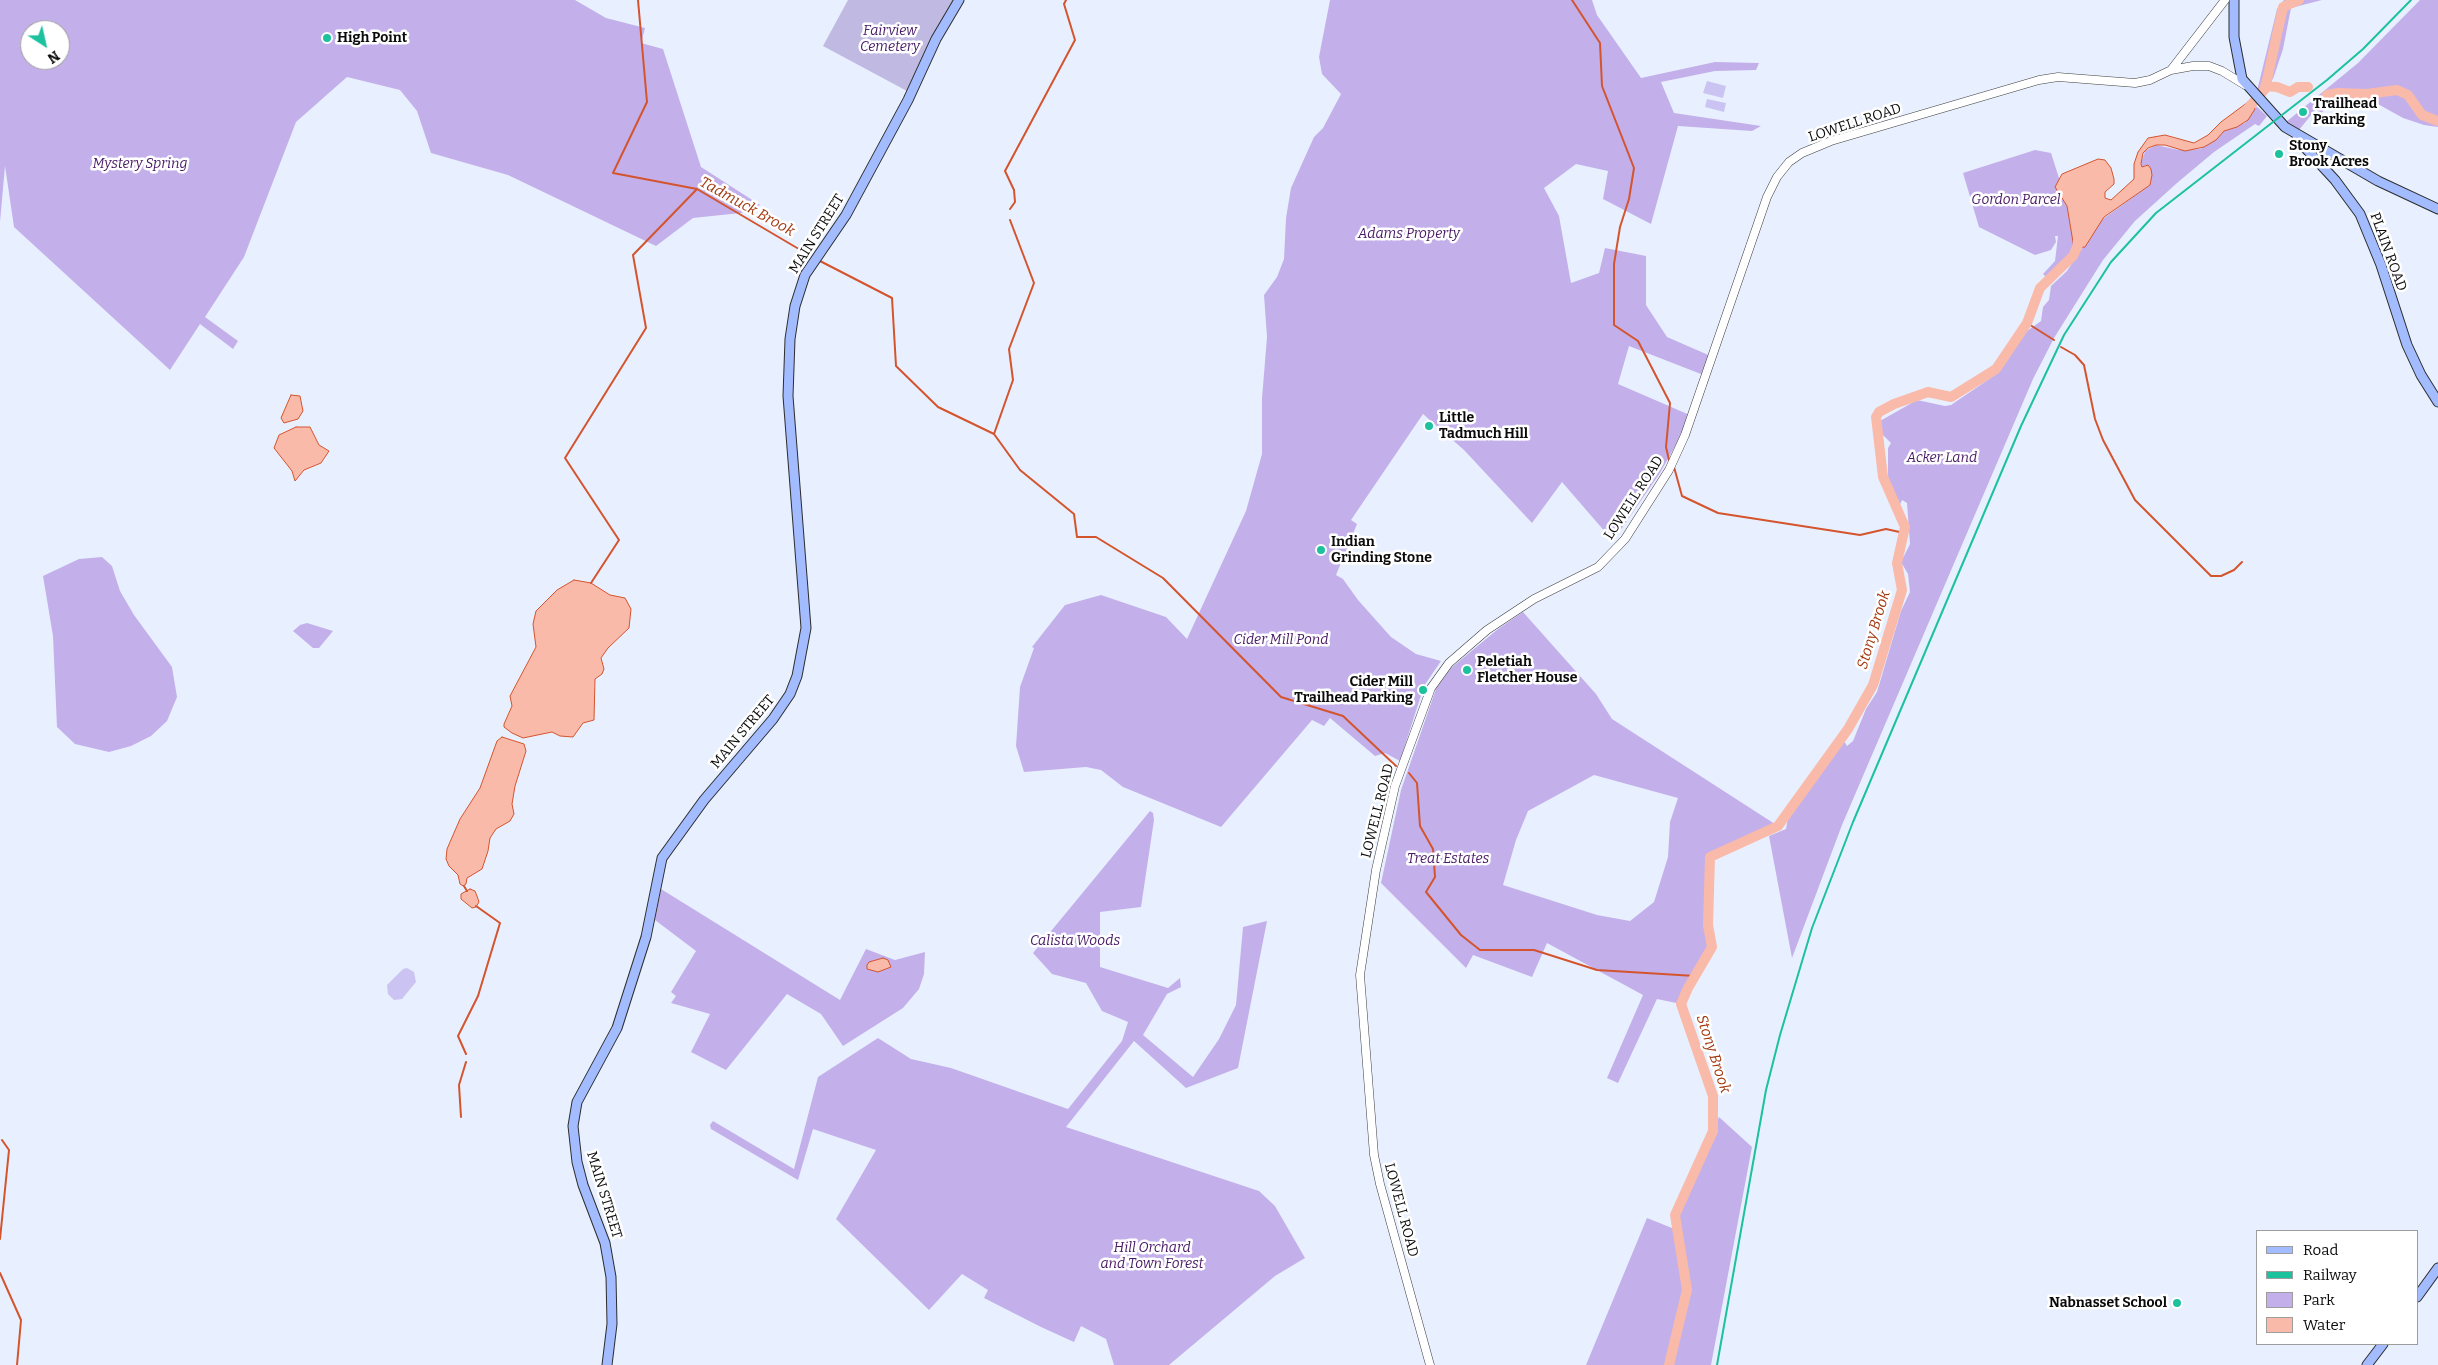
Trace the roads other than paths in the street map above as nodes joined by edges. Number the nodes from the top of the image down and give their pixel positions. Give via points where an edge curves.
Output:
1 (958, 0) edge
2 (2225, 0) edge
3 (2234, 0) edge
4 (2171, 70) junction
5 (2248, 89) junction
6 (2286, 128) junction
7 (2438, 209) edge
8 (2438, 402) edge
9 (2438, 1268) edge
10 (2418, 1296) edge
11 (2382, 1345) edge
12 (607, 1365) edge
13 (1430, 1365) edge
14 (2367, 1365) edge

1 - 12 main road, MAIN STREET via 846,216 805,275 795,306 788,396 806,628 797,676 773,720 704,800 662,858 646,937 617,1028 577,1102 573,1126 577,1162 608,1260 612,1309
2 - 4 street, LOWELL ROAD
3 - 5 main road via 2240,75
4 - 5 street via 2209,66
4 - 13 street, LOWELL ROAD via 2135,83 2076,77 2040,80 1831,141 1789,162 1767,197 1685,435 1668,470 1625,539 1598,567 1534,599 1487,630 1449,663 1431,688 1395,786 1376,870 1360,976 1374,1155
5 - 6 main road, PLAIN ROAD
6 - 7 main road via 2378,181
6 - 8 main road, PLAIN ROAD via 2335,180 2360,214 2381,265 2407,345
9 - 10 main road
11 - 14 main road

